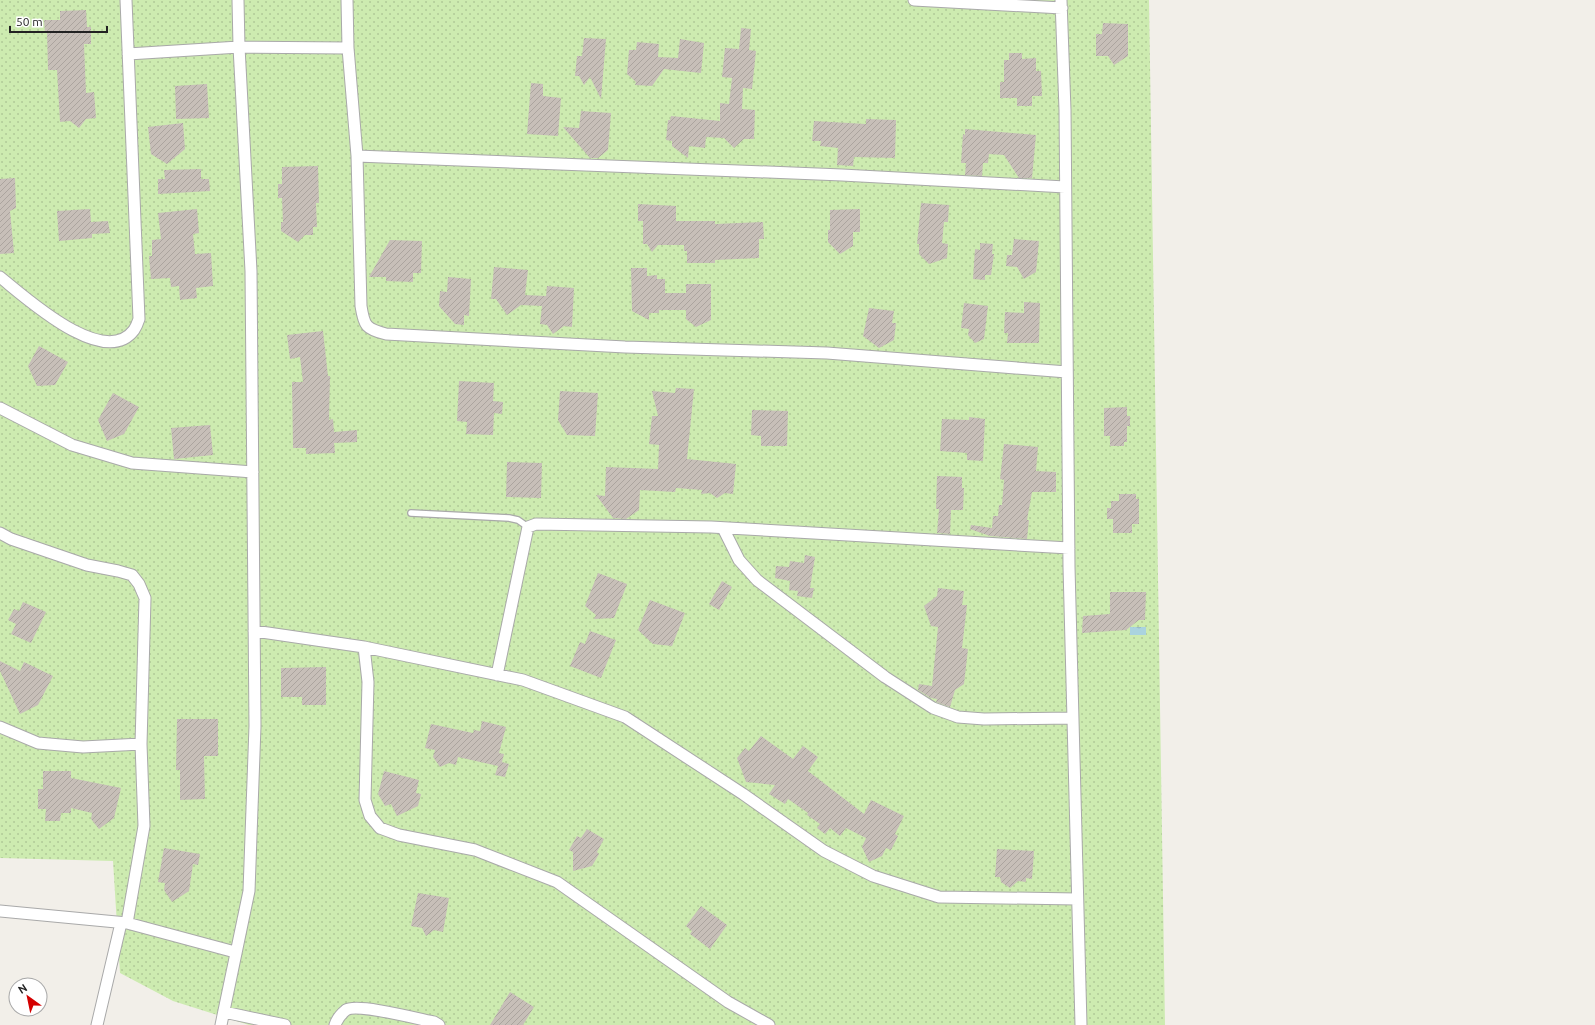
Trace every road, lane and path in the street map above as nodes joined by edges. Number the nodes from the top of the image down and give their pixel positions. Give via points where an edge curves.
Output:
1 (126, 0) edge
2 (238, 0) edge
3 (347, 0) edge
4 (914, 0) edge
5 (1062, 4) edge
6 (239, 47) junction
7 (348, 48) junction
8 (128, 54) junction
9 (357, 156) junction
10 (1066, 187) junction
11 (0, 277) edge
12 (1067, 372) junction
13 (0, 408) edge
14 (252, 472) junction
15 (411, 513) dead end
16 (528, 527) junction
17 (723, 528) junction
18 (0, 533) edge
19 (1069, 548) junction
20 (254, 631) junction
21 (364, 647) junction
22 (497, 675) junction
23 (1073, 718) junction
24 (0, 727) edge
25 (141, 744) junction
26 (1077, 899) junction
27 (0, 911) edge
28 (124, 923) junction
29 (236, 952) junction
30 (224, 1012) junction
31 (97, 1025) edge
32 (221, 1025) edge
33 (285, 1025) edge
34 (335, 1025) edge
35 (439, 1025) edge
36 (769, 1025) edge
37 (1080, 1025) edge

1 - 8 street
2 - 6 street
3 - 7 street
4 - 5 street
5 - 10 street
6 - 7 street
6 - 8 street
6 - 14 street via 251,271
7 - 9 street
8 - 11 street via 140,319 134,331 124,338 113,341 96,340 76,333
9 - 10 street via 842,175
9 - 12 street via 360,306 364,322 374,331 386,334 625,347 827,353
10 - 12 street
12 - 19 street
13 - 14 street via 72,445 132,464
14 - 20 street
15 - 16 lane via 509,518 518,520
16 - 17 street via 536,524
16 - 22 street
17 - 19 street
17 - 23 street via 738,560 757,580 885,677 933,708 958,717 984,719
18 - 25 street via 87,565 132,575 139,584 145,598
19 - 23 street
20 - 21 street
20 - 29 street via 255,726 249,891
21 - 22 street
21 - 36 street via 368,682 365,800 370,816 380,828 399,835 475,850 557,882 728,1002
22 - 26 street via 523,680 625,717 743,794 824,851 873,876 939,897
23 - 26 street
24 - 25 street via 38,743 83,747
25 - 28 street via 144,826
26 - 37 street
27 - 28 street
28 - 29 street
28 - 31 street
29 - 30 street
30 - 32 street
30 - 33 street
34 - 35 street via 347,1010 361,1008

